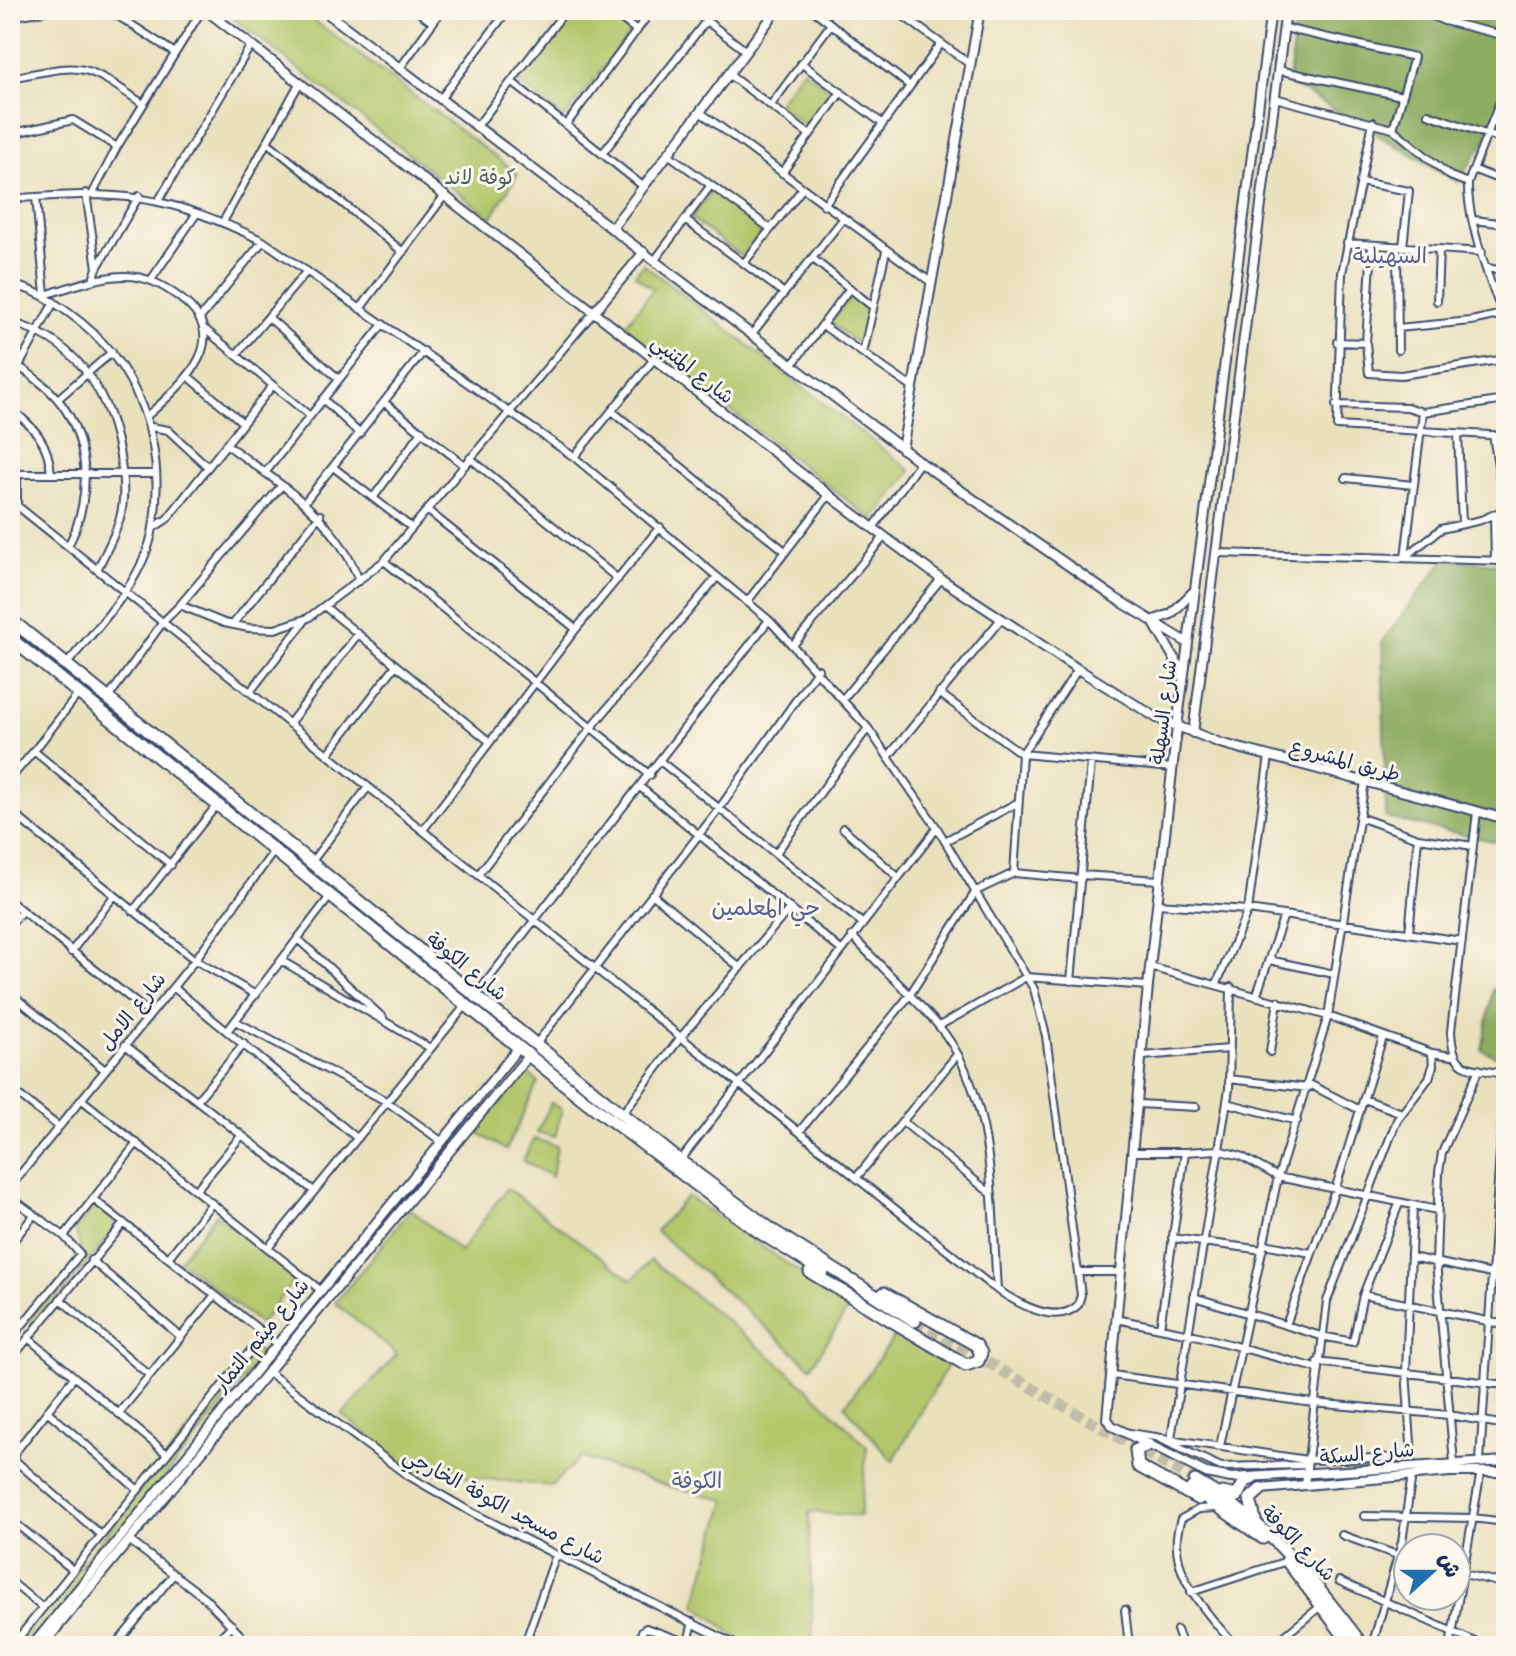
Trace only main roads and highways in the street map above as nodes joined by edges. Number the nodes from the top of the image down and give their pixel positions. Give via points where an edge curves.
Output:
1 (10, 619) edge
2 (10, 638) edge
3 (249, 813) junction
4 (242, 825) junction
5 (273, 832) junction
6 (264, 842) junction
7 (470, 1000) junction
8 (570, 1070) junction
9 (561, 1080) junction
10 (592, 1089) junction
11 (583, 1099) junction
12 (771, 1234) junction
13 (914, 1324) tunnel mouth
14 (1151, 1441) road end
15 (1251, 1479) road end
16 (1195, 1484) junction
17 (1261, 1489) road end
18 (1255, 1521) junction
19 (1266, 1540) junction
20 (1352, 1646) edge
21 (1363, 1646) edge

1 - 3 highway, شارع الكوفة
2 - 4 highway, شارع الكوفة
3 - 4 highway via 250,822
3 - 5 highway, شارع الكوفة
4 - 6 highway, شارع الكوفة
5 - 6 highway via 265,833
5 - 7 highway, شارع الكوفة
6 - 7 highway, شارع الكوفة
7 - 8 highway, شارع الكوفة
7 - 9 highway, شارع الكوفة
8 - 9 highway via 569,1078
8 - 10 highway, شارع الكوفة
9 - 11 highway, شارع الكوفة
10 - 11 highway via 584,1091
10 - 12 highway, شارع الكوفة
11 - 12 highway, شارع الكوفة
12 - 12 highway via 799,1265 863,1306 966,1365 978,1361 976,1345 801,1242
12 - 13 highway, شارع الكوفة
14 - 19 highway via 1136,1450 1138,1466
15 - 16 highway via 1234,1496
16 - 18 highway, شارع الكوفة
16 - 19 highway, شارع الكوفة
17 - 18 highway via 1250,1499
18 - 21 highway, شارع الكوفة via 1307,1571
19 - 20 highway, شارع الكوفة

